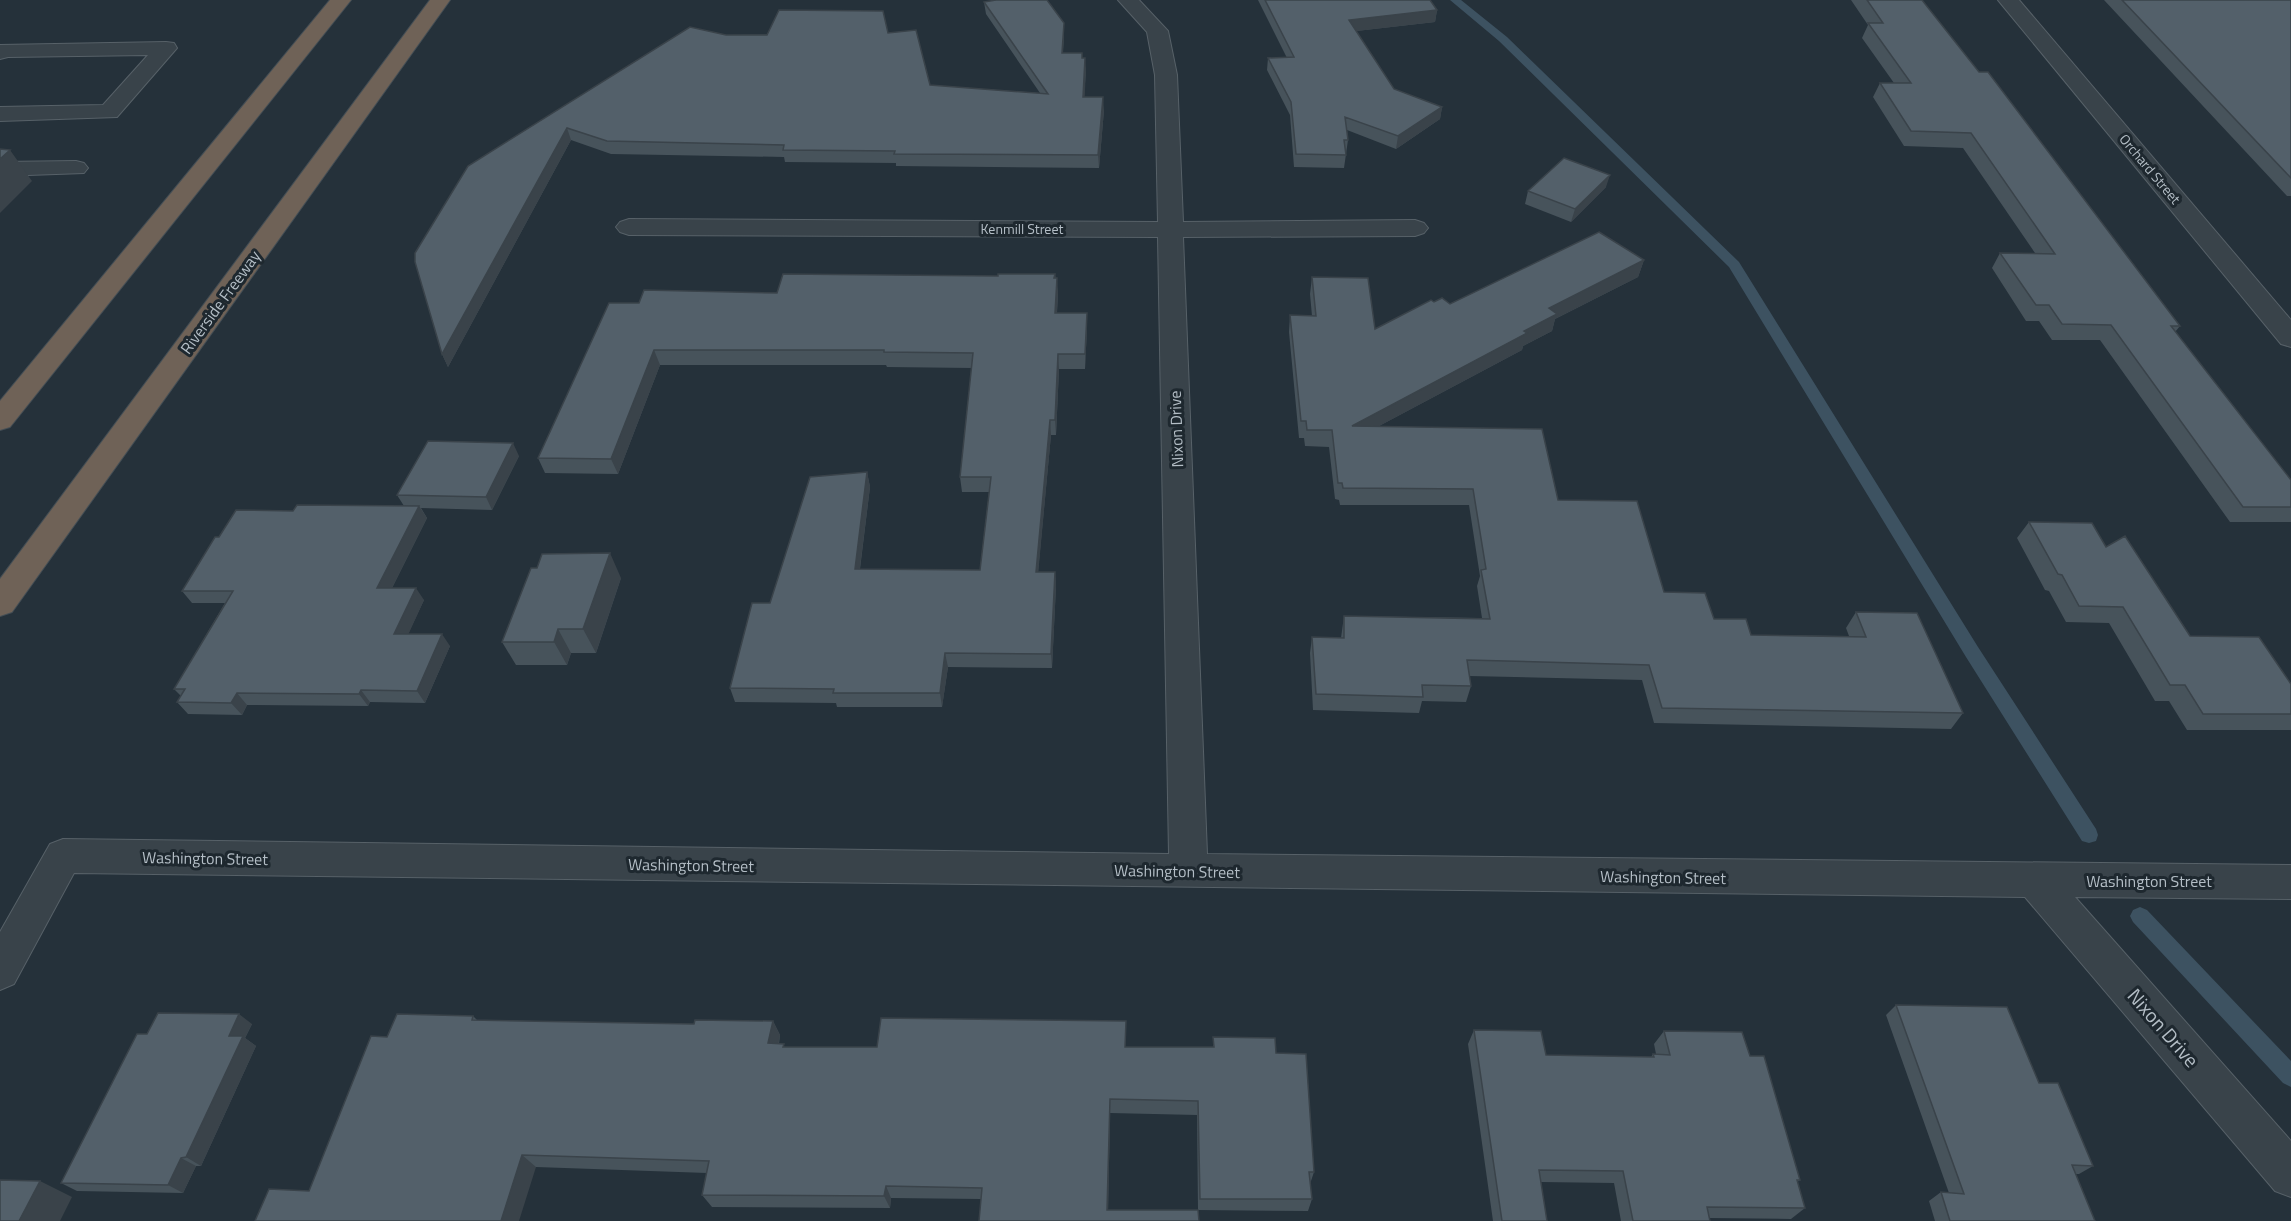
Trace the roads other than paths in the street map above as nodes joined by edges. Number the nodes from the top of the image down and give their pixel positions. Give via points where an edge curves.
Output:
1 (341, 0) edge
2 (440, 0) edge
3 (1128, 0) edge
4 (2008, 0) edge
5 (0, 53) edge
6 (0, 114) edge
7 (76, 168) dead end
8 (0, 170) edge
9 (629, 227) dead end
10 (1415, 228) dead end
11 (1170, 230) junction
12 (2291, 338) edge
13 (0, 420) edge
14 (0, 603) edge
15 (1188, 871) junction
16 (2036, 881) junction
17 (2291, 882) edge
18 (0, 971) edge
19 (2291, 1175) edge

1 - 13 highway
2 - 14 highway, Riverside Freeway
3 - 11 street, Nixon Drive via 1157,31 1167,75
4 - 12 street, Orchard Street
5 - 6 street via 166,48 109,112
7 - 8 street
9 - 11 street, Kenmill Street
10 - 11 street, Kenmill Street
11 - 15 street, Nixon Drive
15 - 16 street, Washington Street
15 - 18 street, Washington Street via 63,856
16 - 17 street, Washington Street
16 - 19 street, Nixon Drive

